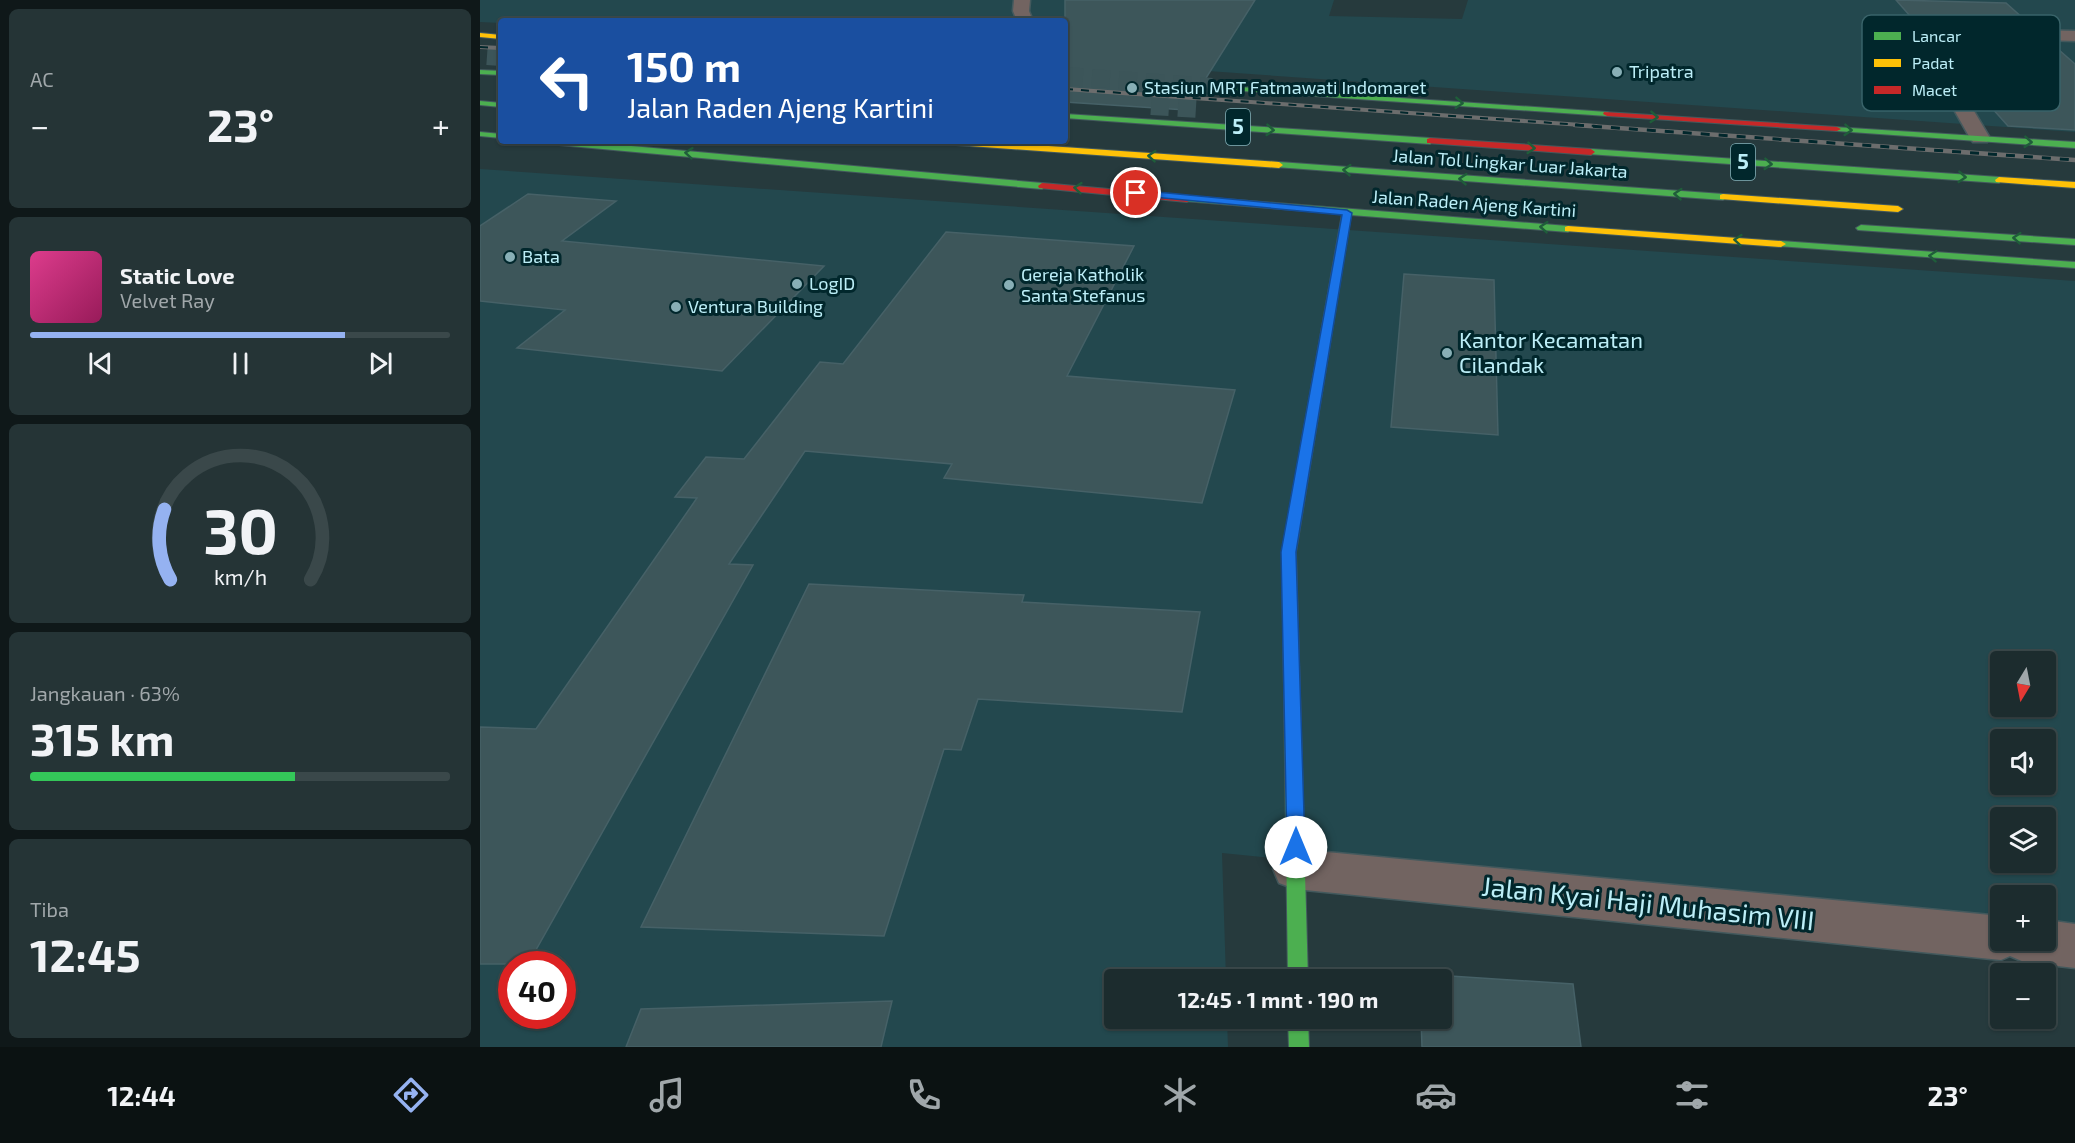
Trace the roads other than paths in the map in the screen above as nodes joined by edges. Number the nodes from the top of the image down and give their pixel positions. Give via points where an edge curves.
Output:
1 (1022, 0) edge
2 (1024, 18) edge
3 (480, 35) edge
4 (2060, 36) edge
5 (2075, 36) edge
6 (498, 37) edge
7 (480, 72) edge
8 (498, 74) edge
9 (1212, 87) tunnel mouth
10 (480, 103) edge
11 (498, 105) edge
12 (1964, 111) edge
13 (1068, 116) edge
14 (480, 121) edge
15 (498, 123) edge
16 (480, 134) edge
17 (498, 136) edge
18 (1980, 138) junction
19 (583, 144) edge
20 (984, 144) edge
21 (2075, 145) edge
22 (2075, 185) edge
23 (1910, 210) dead end
24 (1347, 213) junction
25 (1851, 227) dead end
26 (2075, 242) edge
27 (2075, 265) edge
28 (1296, 869) junction
29 (1990, 937) edge
30 (2056, 943) edge
31 (2075, 945) edge
32 (1298, 969) edge
33 (1298, 1029) edge
34 (1299, 1047) edge

1 - 2 street
3 - 6 main road
4 - 5 street
7 - 8 main road
9 -> 18 main road
10 - 11 main road
12 - 18 street
13 -> 22 main road, Jalan Tol Lingkar Luar Jakarta / 5
14 - 15 main road
16 - 17 main road
18 -> 21 main road
24 -> 19 main road, Jalan Raden Ajeng Kartini
23 -> 20 main road, Jalan Tol Lingkar Luar Jakarta / 5
27 -> 24 main road, Jalan Raden Ajeng Kartini
24 - 28 main road via 1288,552
26 -> 25 main road
28 - 29 street, Jalan Kyai Haji Muhasim VIII
28 - 32 main road
30 - 31 street
33 - 34 main road

